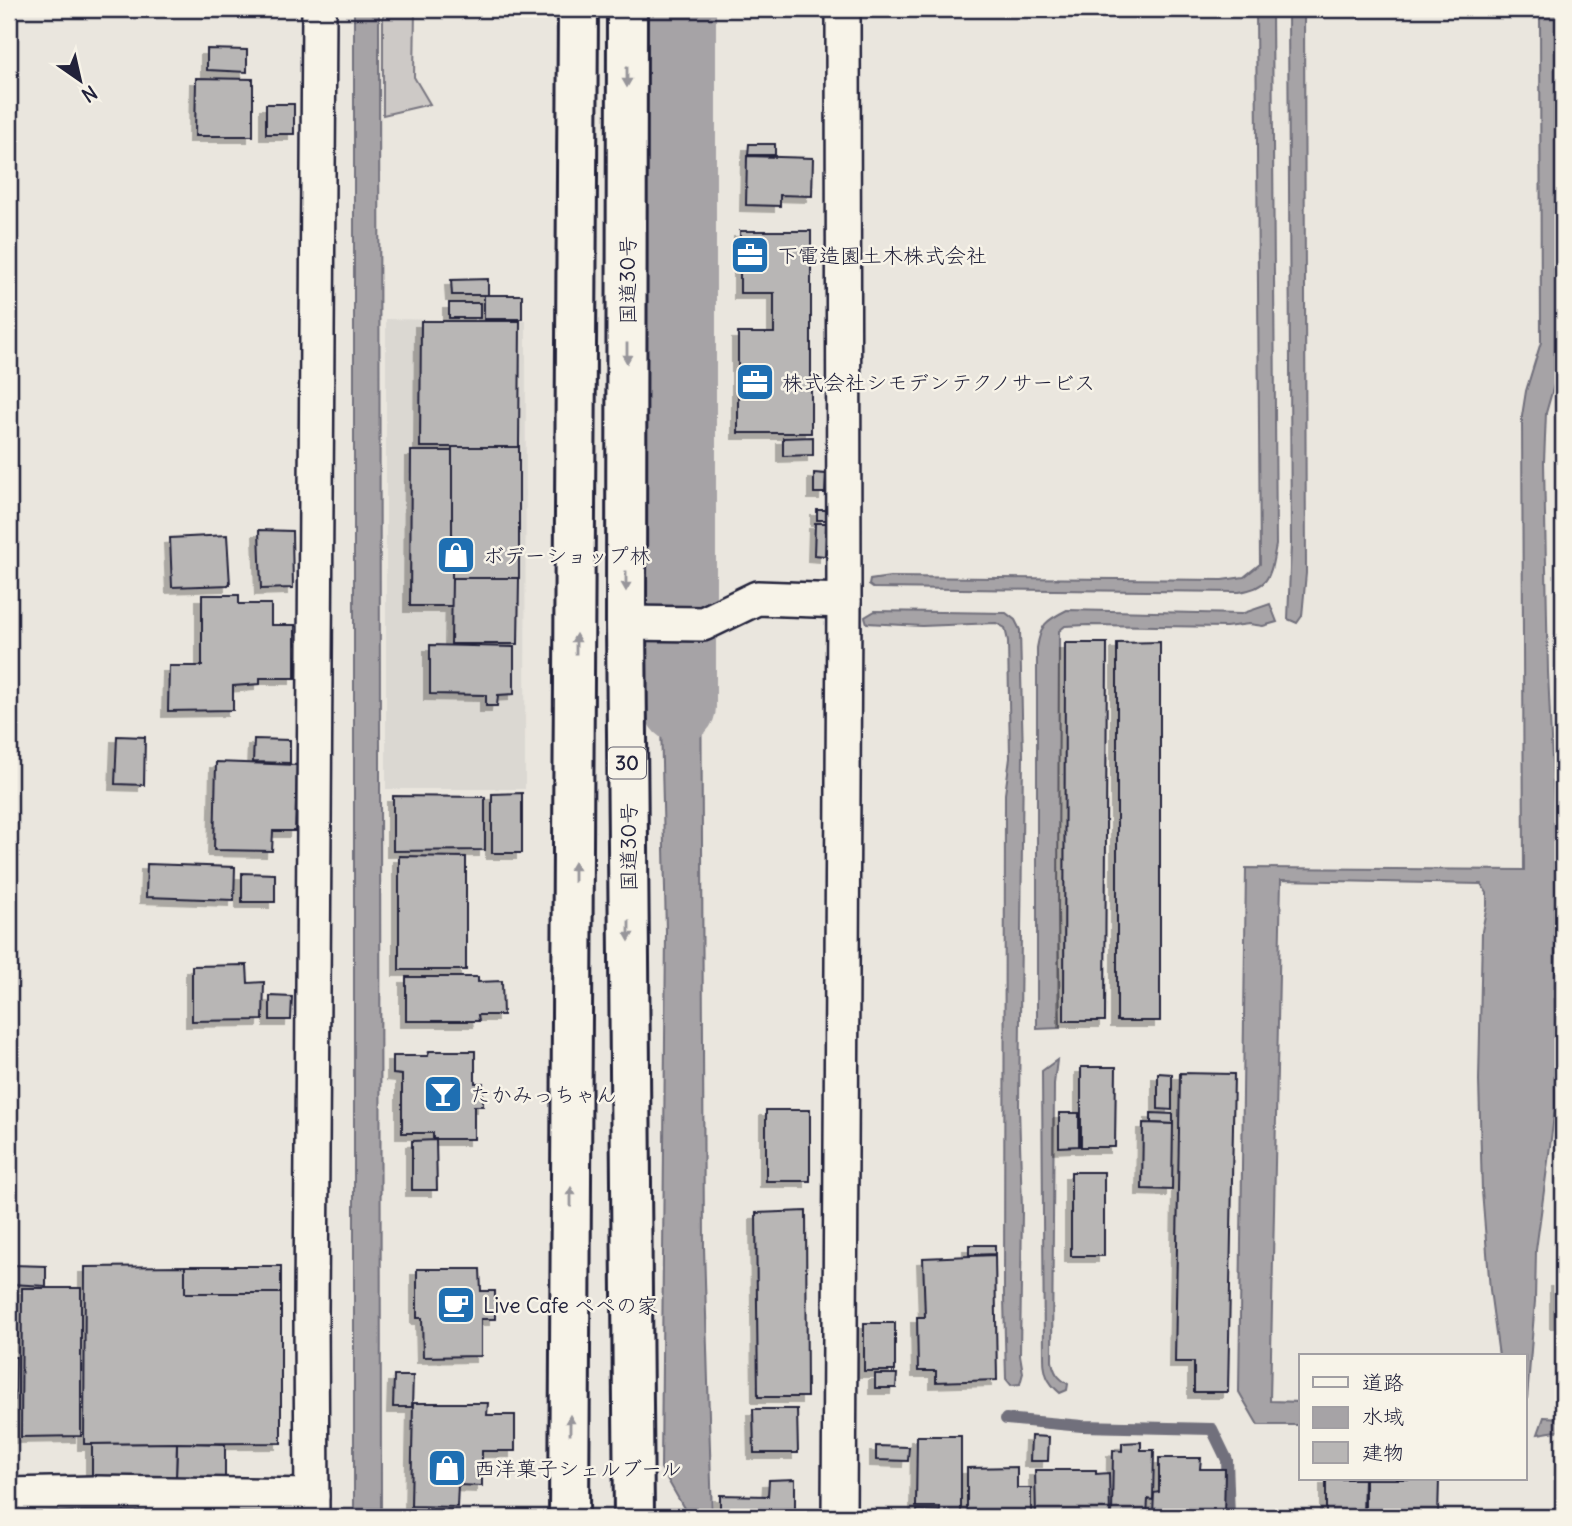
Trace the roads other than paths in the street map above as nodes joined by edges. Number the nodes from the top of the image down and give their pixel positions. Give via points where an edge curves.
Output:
1 (319, 9) edge
2 (578, 9) edge
3 (628, 9) edge
4 (843, 9) edge
5 (844, 601) junction
6 (640, 623) junction
7 (9, 1495) edge
8 (312, 1506) edge
9 (569, 1517) edge
10 (634, 1517) edge
11 (839, 1517) edge

1 - 8 street
9 -> 2 highway
3 -> 6 highway, 国道30号 / 30
4 - 5 street
5 - 6 street via 757,598 703,624
5 - 11 street
6 -> 10 highway, 国道30号 / 30
7 - 8 street via 94,1493

